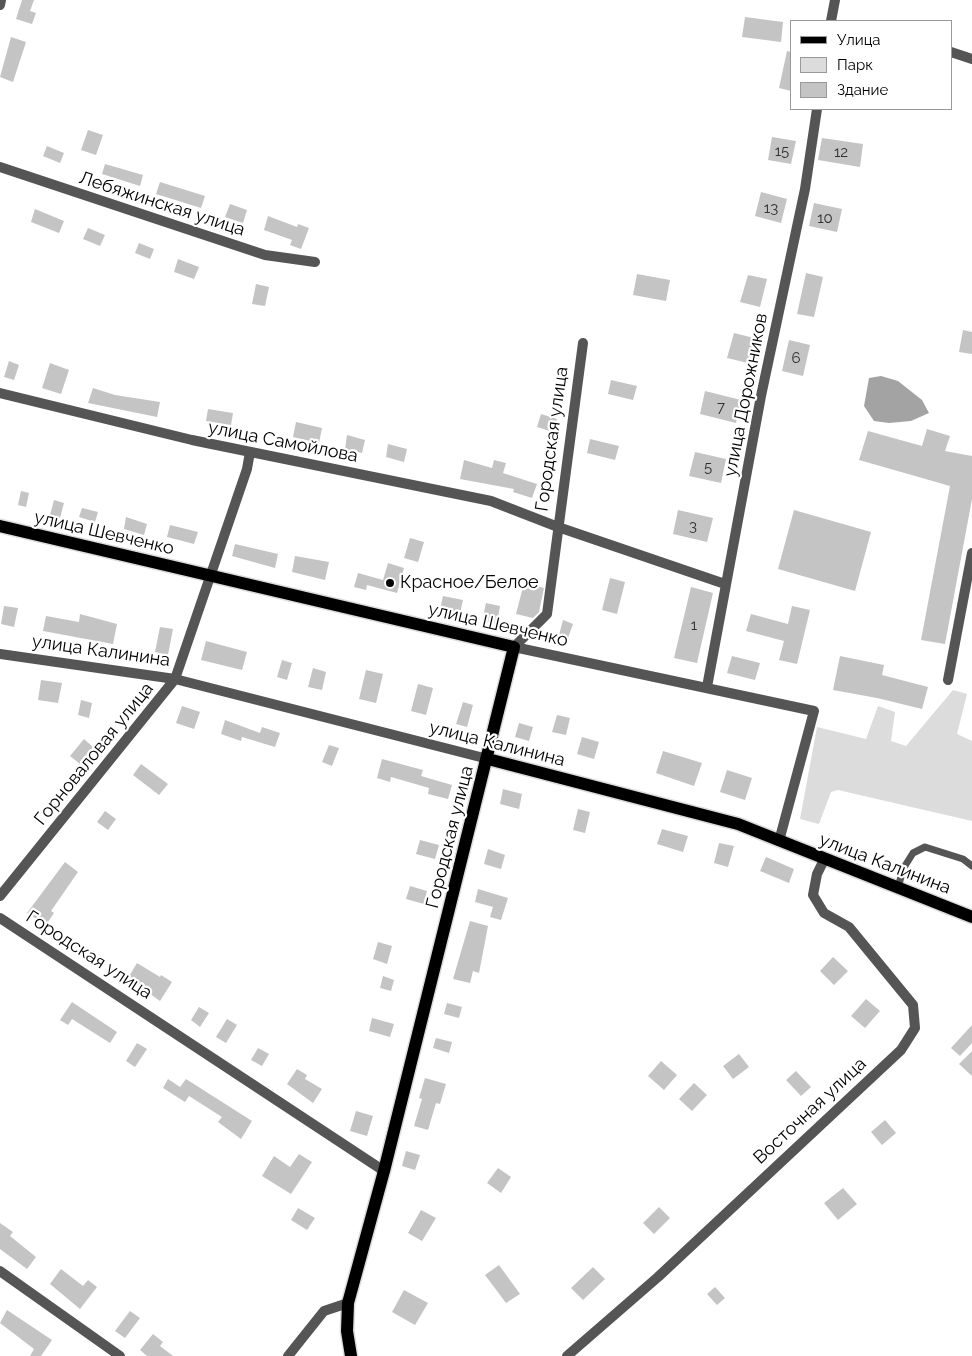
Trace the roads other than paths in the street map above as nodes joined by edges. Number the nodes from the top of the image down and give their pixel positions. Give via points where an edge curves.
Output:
1 (2, 0) edge
2 (835, 0) edge
3 (0, 5) edge
4 (831, 20) edge
5 (952, 52) edge
6 (972, 59) edge
7 (817, 110) edge
8 (0, 167) edge
9 (315, 262) dead end
10 (582, 342) dead end
11 (0, 393) edge
12 (250, 452) junction
13 (0, 526) edge
14 (558, 528) junction
15 (972, 554) edge
16 (211, 576) junction
17 (970, 577) edge
18 (726, 584) junction
19 (514, 647) junction
20 (0, 654) edge
21 (175, 680) junction
22 (948, 680) dead end
23 (707, 687) junction
24 (488, 759) junction
25 (779, 841) junction
26 (824, 860) junction
27 (972, 866) edge
28 (898, 888) junction
29 (0, 896) edge
30 (972, 917) edge
31 (0, 918) edge
32 (384, 1171) junction
33 (0, 1270) edge
34 (348, 1303) junction
35 (120, 1356) edge
36 (288, 1356) edge
37 (351, 1356) edge
38 (567, 1356) edge

1 - 3 street
2 - 4 street
5 - 6 street
7 - 18 street, улица Дорожников via 805,189 761,396
8 - 9 street, Лебяжинская улица via 265,255
10 - 14 street, Городская улица
11 - 12 street, улица Самойлова
12 - 14 street, улица Самойлова via 490,501
12 - 16 street, Горноваловая улица
13 - 16 main road, улица Шевченко
14 - 18 street, улица Самойлова
14 - 19 street, Городская улица via 546,614
15 - 17 street
16 - 19 main road, улица Шевченко
16 - 21 street, Горноваловая улица
17 - 22 street
18 - 23 street, улица Дорожников
19 - 23 street, улица Шевченко
19 - 24 main road, Городская улица
20 - 21 street, улица Калинина
21 - 24 street, улица Калинина
21 - 29 street, Горноваловая улица
23 - 25 street, улица Шевченко via 814,711
24 - 25 main road, улица Калинина via 738,824
24 - 32 main road, Городская улица
25 - 26 main road, улица Калинина
26 - 28 main road, улица Калинина
26 - 38 street, Восточная улица via 813,895 824,913 849,927 914,1005 915,1028 901,1050 658,1277
27 - 28 lane via 963,859 924,847 913,853 903,869
28 - 30 main road, улица Калинина
31 - 32 street, Городская улица
32 - 34 main road, Городская улица
33 - 35 street
34 - 36 street via 324,1311
34 - 37 main road, Городская улица

